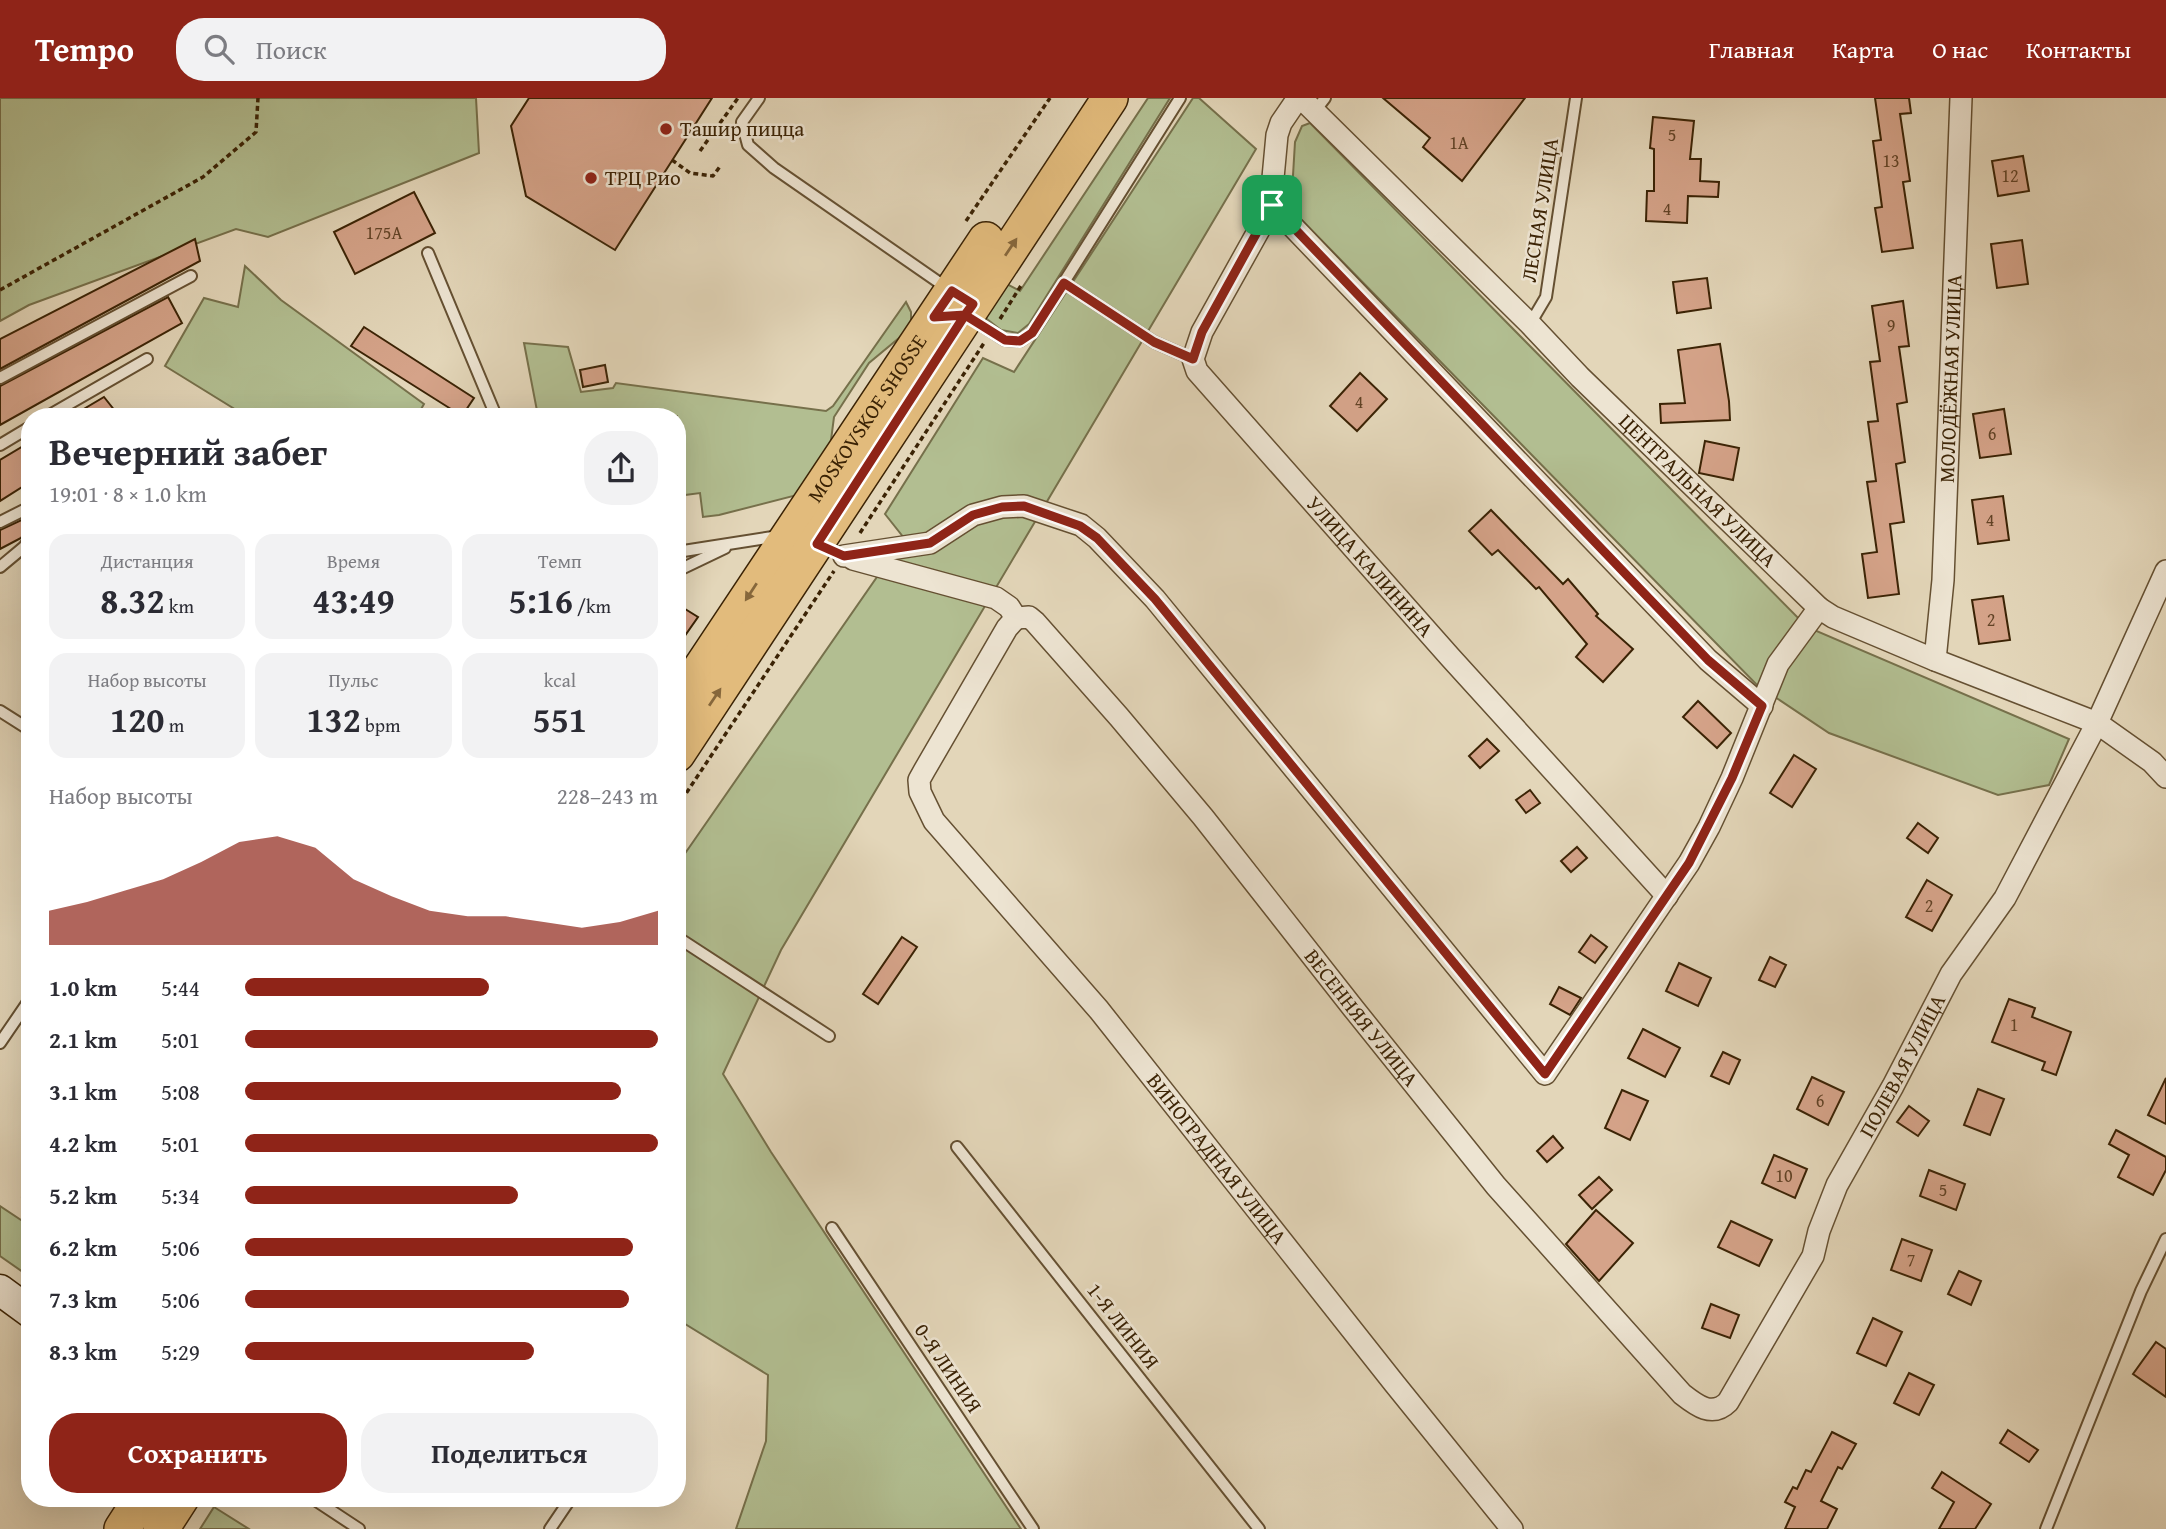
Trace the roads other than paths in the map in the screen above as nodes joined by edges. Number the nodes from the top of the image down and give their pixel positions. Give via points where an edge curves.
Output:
1 (758, 98) edge
2 (1081, 98) edge
3 (1110, 98) edge
4 (1180, 98) edge
5 (1576, 98) edge
6 (1961, 98) edge
7 (1310, 101) edge
8 (1271, 207) junction
9 (428, 253) dead end
10 (191, 276) dead end
11 (1064, 283) junction
12 (954, 310) junction
13 (1530, 324) junction
14 (147, 359) dead end
15 (1193, 359) junction
16 (0, 378) edge
17 (62, 408) edge
18 (493, 408) edge
19 (21, 432) edge
20 (0, 444) edge
21 (21, 512) edge
22 (0, 522) edge
23 (737, 542) junction
24 (817, 545) junction
25 (21, 549) edge
26 (686, 550) edge
27 (0, 566) edge
28 (686, 567) edge
29 (2166, 571) edge
30 (1819, 608) junction
31 (1016, 618) junction
32 (1935, 660) junction
33 (686, 694) edge
34 (1762, 706) junction
35 (0, 711) edge
36 (2097, 723) junction
37 (21, 724) edge
38 (686, 741) edge
39 (2166, 777) edge
40 (1667, 896) junction
41 (686, 943) edge
42 (21, 1012) edge
43 (829, 1036) dead end
44 (0, 1043) edge
45 (957, 1147) dead end
46 (832, 1228) dead end
47 (2166, 1239) edge
48 (0, 1290) edge
49 (21, 1305) edge
50 (1716, 1409) joint
51 (136, 1507) edge
52 (175, 1507) edge
53 (326, 1507) edge
54 (565, 1507) edge
55 (122, 1529) edge
56 (161, 1529) edge
57 (359, 1529) edge
58 (550, 1529) edge
59 (1033, 1529) edge
60 (1259, 1529) edge
61 (1512, 1529) edge
62 (2046, 1529) edge

1 - 12 lane via 742,122 748,145
2 - 12 main road, MOSKOVSKOE SHOSSE
12 -> 3 main road, MOSKOVSKOE SHOSSE
4 - 11 lane
5 - 13 lane, ЛЕСНАЯ УЛИЦА via 1546,297
6 - 32 street, МОЛОДЁЖНАЯ УЛИЦА
7 - 8 street via 1282,123 1277,135
7 - 13 street, ЦЕНТРАЛЬНАЯ УЛИЦА
8 - 15 street via 1202,332
8 - 34 street via 1708,660
9 - 18 lane
10 - 16 lane
11 - 12 lane via 1032,333 1020,341 1005,340
11 - 15 lane via 1154,342
12 - 24 main road, MOSKOVSKOE SHOSSE
13 - 30 street, ЦЕНТРАЛЬНАЯ УЛИЦА
14 - 17 lane
15 - 40 street, УЛИЦА КАЛИНИНА via 1204,381
19 - 20 lane
21 - 22 lane
23 - 24 lane
23 - 26 lane
23 - 28 lane
24 - 31 street, ВЕСЕННЯЯ УЛИЦА via 996,598
24 -> 33 main road, MOSKOVSKOE SHOSSE
38 -> 24 main road, MOSKOVSKOE SHOSSE
24 - 40 street via 930,543 973,515 1024,506 1080,526 1097,538 1155,599 1545,1074
25 - 27 lane
29 - 36 street, ПОЛЕВАЯ УЛИЦА
30 - 32 street, ЦЕНТРАЛЬНАЯ УЛИЦА
30 - 34 street via 1778,664
31 - 50 street, ВЕСЕННЯЯ УЛИЦА via 1029,617 1035,622 1119,717 1563,1264 1682,1394 1701,1408
31 - 61 street, ВИНОГРАДНАЯ УЛИЦА via 919,780 934,821 1099,1010
32 - 36 street, ЦЕНТРАЛЬНАЯ УЛИЦА
34 - 40 street via 1709,827
35 - 37 lane
36 - 39 street, ЦЕНТРАЛЬНАЯ УЛИЦА
36 - 50 street, ПОЛЕВАЯ УЛИЦА via 2005,898 1951,974 1854,1152 1827,1210 1813,1256 1728,1402
41 - 43 lane
42 - 44 lane
45 - 60 lane, 1-Я ЛИНИЯ
46 - 59 lane, 0-Я ЛИНИЯ
47 - 62 lane
48 - 49 main road
51 - 55 main road
52 - 56 main road
53 - 57 lane
54 - 58 lane

